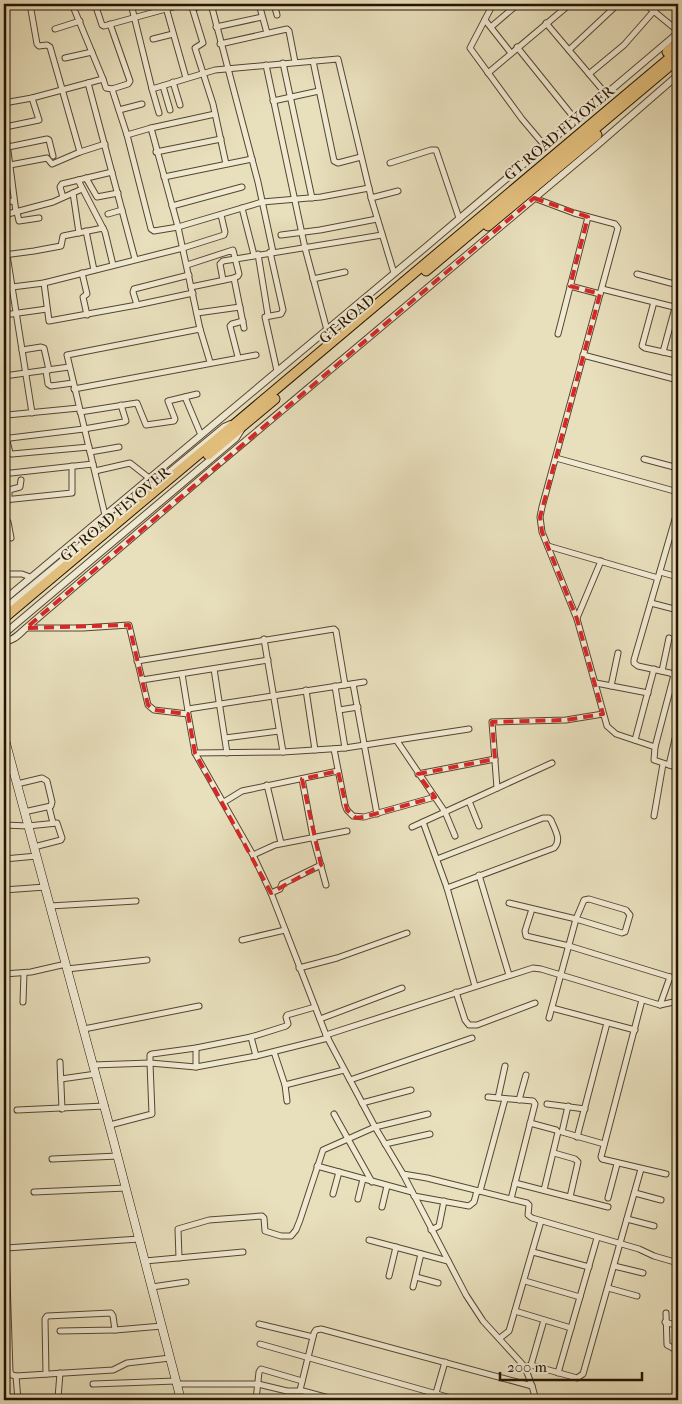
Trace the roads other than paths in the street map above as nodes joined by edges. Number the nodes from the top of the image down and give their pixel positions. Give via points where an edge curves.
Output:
1 (30, 4) edge
2 (72, 4) edge
3 (95, 4) edge
4 (131, 4) edge
5 (184, 4) edge
6 (211, 4) edge
7 (259, 4) edge
8 (274, 4) edge
9 (493, 4) edge
10 (518, 4) edge
11 (570, 4) edge
12 (618, 4) edge
13 (645, 4) edge
14 (660, 4) edge
15 (165, 6) edge
16 (192, 6) edge
17 (653, 10) junction
18 (277, 15) dead end
19 (134, 17) junction
20 (262, 17) junction
21 (485, 20) junction
22 (80, 21) junction
23 (546, 23) junction
24 (110, 24) junction
25 (491, 27) junction
26 (55, 28) dead end
27 (216, 28) junction
28 (678, 32) edge
29 (267, 33) junction
30 (173, 34) junction
31 (153, 39) dead end
32 (678, 43) edge
33 (220, 44) junction
34 (518, 48) junction
35 (569, 50) junction
36 (678, 51) edge
37 (92, 52) junction
38 (511, 53) junction
39 (65, 58) dead end
40 (678, 58) edge
41 (313, 61) junction
42 (295, 62) junction
43 (283, 64) junction
44 (266, 65) junction
45 (678, 66) edge
46 (228, 68) junction
47 (203, 73) junction
48 (488, 73) junction
49 (589, 74) junction
50 (678, 76) edge
51 (186, 78) junction
52 (103, 79) junction
53 (172, 82) junction
54 (88, 83) junction
55 (163, 86) junction
56 (112, 89) junction
57 (152, 89) junction
58 (61, 90) junction
59 (320, 91) junction
60 (606, 94) junction
61 (32, 98) junction
62 (289, 98) junction
63 (273, 101) junction
64 (4, 103) edge
65 (142, 104) dead end
66 (180, 105) dead end
67 (616, 107) junction
68 (119, 110) junction
69 (170, 110) dead end
70 (159, 112) dead end
71 (215, 114) junction
72 (575, 119) junction
73 (4, 121) edge
74 (5, 127) edge
75 (151, 128) junction
76 (127, 135) junction
77 (5, 139) edge
78 (221, 139) junction
79 (105, 144) junction
80 (544, 145) junction
81 (8, 147) junction
82 (80, 152) junction
83 (156, 152) junction
84 (53, 156) dead end
85 (361, 157) junction
86 (252, 159) junction
87 (390, 163) dead end
88 (226, 164) junction
89 (10, 165) junction
90 (112, 172) junction
91 (164, 177) junction
92 (86, 178) junction
93 (78, 180) junction
94 (242, 187) dead end
95 (368, 188) junction
96 (82, 189) junction
97 (398, 191) dead end
98 (73, 193) junction
99 (118, 193) junction
100 (63, 197) junction
101 (312, 198) junction
102 (371, 198) junction
103 (534, 198) junction
104 (296, 199) junction
105 (14, 201) junction
106 (4, 202) edge
107 (262, 202) junction
108 (172, 206) junction
109 (242, 208) junction
110 (122, 210) junction
111 (16, 212) junction
112 (108, 214) dead end
113 (4, 215) edge
114 (221, 215) junction
115 (588, 217) junction
116 (39, 218) dead end
117 (459, 218) junction
118 (377, 219) junction
119 (178, 227) junction
120 (103, 228) junction
121 (86, 231) junction
122 (302, 232) junction
123 (79, 233) junction
124 (281, 235) dead end
125 (382, 235) junction
126 (468, 235) junction
127 (457, 236) junction
128 (183, 248) junction
129 (305, 248) junction
130 (272, 252) junction
131 (5, 255) edge
132 (256, 255) junction
133 (236, 258) junction
134 (135, 259) junction
135 (114, 265) junction
136 (187, 265) junction
137 (94, 270) junction
138 (345, 272) dead end
139 (82, 273) junction
140 (394, 273) junction
141 (637, 274) dead end
142 (189, 275) junction
143 (234, 278) junction
144 (313, 278) junction
145 (224, 280) junction
146 (44, 283) junction
147 (678, 284) edge
148 (570, 286) junction
149 (12, 287) junction
150 (4, 288) edge
151 (192, 290) junction
152 (601, 291) junction
153 (654, 302) junction
154 (137, 306) junction
155 (240, 306) junction
156 (677, 308) edge
157 (47, 309) junction
158 (197, 313) junction
159 (16, 314) junction
160 (4, 315) edge
161 (87, 315) junction
162 (268, 315) junction
163 (243, 321) junction
164 (200, 328) junction
165 (244, 328) dead end
166 (327, 330) junction
167 (558, 334) dead end
168 (22, 350) junction
169 (663, 352) junction
170 (672, 354) dead end
171 (256, 355) dead end
172 (583, 355) junction
173 (238, 357) junction
174 (210, 362) junction
175 (69, 367) junction
176 (48, 370) junction
177 (277, 371) junction
178 (26, 373) junction
179 (4, 376) edge
180 (678, 380) edge
181 (74, 386) junction
182 (197, 394) dead end
183 (185, 397) junction
184 (121, 405) junction
185 (80, 410) junction
186 (32, 413) junction
187 (7, 415) dead end
188 (241, 423) junction
189 (84, 429) junction
190 (201, 435) junction
191 (119, 447) dead end
192 (89, 450) junction
193 (556, 458) junction
194 (644, 459) dead end
195 (93, 464) junction
196 (72, 466) junction
197 (678, 468) edge
198 (94, 471) junction
199 (11, 473) dead end
200 (149, 478) junction
201 (20, 480) dead end
202 (678, 492) edge
203 (6, 500) edge
204 (678, 512) edge
205 (105, 515) junction
206 (4, 518) edge
207 (11, 538) dead end
208 (548, 546) junction
209 (81, 557) junction
210 (601, 561) junction
211 (4, 574) edge
212 (659, 575) junction
213 (30, 577) junction
214 (678, 577) edge
215 (4, 600) edge
216 (651, 603) junction
217 (4, 609) edge
218 (678, 610) edge
219 (4, 618) edge
220 (577, 619) junction
221 (4, 625) edge
222 (26, 628) junction
223 (4, 634) edge
224 (669, 638) dead end
225 (264, 639) junction
226 (4, 641) edge
227 (618, 653) dead end
228 (268, 660) junction
229 (137, 661) junction
230 (214, 669) junction
231 (654, 669) junction
232 (662, 671) junction
233 (182, 674) junction
234 (142, 680) junction
235 (364, 682) dead end
236 (596, 683) junction
237 (353, 684) junction
238 (345, 685) junction
239 (335, 686) junction
240 (611, 686) junction
241 (306, 690) junction
242 (648, 694) junction
243 (274, 696) junction
244 (220, 705) junction
245 (358, 707) junction
246 (339, 710) junction
247 (188, 712) junction
248 (603, 714) junction
249 (678, 726) edge
250 (469, 729) dead end
251 (279, 731) junction
252 (4, 736) edge
253 (225, 738) junction
254 (635, 740) junction
255 (397, 741) junction
256 (5, 745) edge
257 (364, 745) junction
258 (655, 747) junction
259 (345, 748) junction
260 (334, 749) junction
261 (315, 750) junction
262 (283, 752) junction
263 (195, 753) junction
264 (227, 753) junction
265 (495, 759) junction
266 (552, 763) dead end
267 (666, 765) junction
268 (678, 768) edge
269 (338, 771) junction
270 (418, 774) junction
271 (302, 779) junction
272 (17, 784) junction
273 (267, 785) junction
274 (497, 788) junction
275 (435, 797) junction
276 (469, 801) junction
277 (224, 802) junction
278 (49, 807) junction
279 (24, 812) junction
280 (446, 812) junction
281 (377, 814) junction
282 (654, 816) dead end
283 (424, 822) junction
284 (52, 823) junction
285 (4, 825) edge
286 (28, 826) junction
287 (479, 826) dead end
288 (412, 827) dead end
289 (347, 831) dead end
290 (455, 836) dead end
291 (313, 837) junction
292 (280, 843) junction
293 (34, 847) junction
294 (253, 855) junction
295 (37, 856) junction
296 (4, 859) edge
297 (437, 859) junction
298 (321, 866) junction
299 (479, 876) junction
300 (326, 885) dead end
301 (45, 886) junction
302 (447, 888) junction
303 (4, 890) edge
304 (271, 893) junction
305 (136, 902) dead end
306 (509, 903) dead end
307 (50, 906) junction
308 (532, 909) junction
309 (576, 919) junction
310 (285, 930) junction
311 (407, 933) dead end
312 (242, 940) dead end
313 (569, 946) junction
314 (147, 960) dead end
315 (67, 967) junction
316 (299, 968) junction
317 (24, 973) junction
318 (4, 974) edge
319 (509, 975) junction
320 (561, 976) junction
321 (670, 977) junction
322 (678, 979) edge
323 (475, 986) junction
324 (402, 988) dead end
325 (456, 992) junction
326 (642, 1000) junction
327 (23, 1002) dead end
328 (678, 1002) edge
329 (535, 1003) dead end
330 (660, 1005) junction
331 (199, 1006) dead end
332 (315, 1007) junction
333 (552, 1008) junction
334 (549, 1018) dead end
335 (320, 1019) junction
336 (607, 1023) junction
337 (84, 1029) junction
338 (635, 1030) junction
339 (251, 1037) junction
340 (327, 1037) junction
341 (472, 1038) dead end
342 (196, 1048) junction
343 (274, 1052) junction
344 (256, 1056) junction
345 (60, 1062) dead end
346 (150, 1063) junction
347 (94, 1065) junction
348 (505, 1066) dead end
349 (196, 1067) junction
350 (344, 1070) junction
351 (96, 1074) junction
352 (526, 1075) dead end
353 (61, 1079) junction
354 (350, 1080) junction
355 (285, 1085) junction
356 (411, 1090) dead end
357 (488, 1097) dead end
358 (498, 1098) junction
359 (505, 1099) junction
360 (519, 1100) junction
361 (288, 1101) dead end
362 (362, 1104) junction
363 (547, 1104) dead end
364 (105, 1106) junction
365 (568, 1106) junction
366 (62, 1109) junction
367 (586, 1109) junction
368 (17, 1110) dead end
369 (334, 1114) dead end
370 (428, 1114) dead end
371 (530, 1122) junction
372 (110, 1125) junction
373 (375, 1127) junction
374 (430, 1134) dead end
375 (578, 1136) junction
376 (348, 1138) junction
377 (385, 1144) junction
378 (604, 1144) junction
379 (554, 1153) junction
380 (118, 1156) junction
381 (52, 1159) dead end
382 (617, 1164) junction
383 (317, 1166) junction
384 (641, 1169) junction
385 (339, 1172) junction
386 (402, 1174) junction
387 (666, 1174) dead end
388 (363, 1179) junction
389 (372, 1182) junction
390 (515, 1183) junction
391 (387, 1186) junction
392 (126, 1188) junction
393 (544, 1190) junction
394 (478, 1191) junction
395 (34, 1192) dead end
396 (4, 1193) edge
397 (333, 1194) dead end
398 (413, 1194) junction
399 (634, 1194) junction
400 (570, 1197) junction
401 (608, 1198) dead end
402 (358, 1199) dead end
403 (511, 1199) junction
404 (661, 1200) dead end
405 (444, 1201) junction
406 (382, 1206) dead end
407 (608, 1207) dead end
408 (4, 1219) edge
409 (627, 1220) junction
410 (542, 1221) junction
411 (654, 1226) dead end
412 (431, 1230) junction
413 (4, 1231) edge
414 (597, 1238) junction
415 (139, 1239) junction
416 (369, 1240) dead end
417 (620, 1244) junction
418 (396, 1247) junction
419 (6, 1248) junction
420 (243, 1252) dead end
421 (533, 1252) junction
422 (422, 1254) junction
423 (179, 1258) junction
424 (145, 1261) junction
425 (448, 1261) junction
426 (678, 1263) edge
427 (614, 1266) junction
428 (589, 1267) junction
429 (643, 1274) dead end
430 (389, 1276) dead end
431 (416, 1277) junction
432 (525, 1281) junction
433 (186, 1282) dead end
434 (438, 1283) dead end
435 (152, 1287) junction
436 (413, 1287) dead end
437 (608, 1288) junction
438 (637, 1296) dead end
439 (580, 1297) junction
440 (5, 1300) edge
441 (515, 1311) junction
442 (666, 1313) dead end
443 (544, 1320) junction
444 (665, 1322) junction
445 (259, 1324) dead end
446 (6, 1325) edge
447 (162, 1326) junction
448 (678, 1326) edge
449 (571, 1328) junction
450 (114, 1330) junction
451 (60, 1331) dead end
452 (313, 1337) junction
453 (500, 1338) junction
454 (260, 1344) dead end
455 (6, 1351) edge
456 (678, 1351) edge
457 (170, 1358) junction
458 (308, 1358) junction
459 (445, 1362) junction
460 (531, 1365) junction
461 (525, 1368) junction
462 (60, 1373) junction
463 (558, 1373) junction
464 (46, 1374) junction
465 (16, 1376) junction
466 (302, 1381) junction
467 (177, 1382) junction
468 (93, 1384) dead end
469 (258, 1384) junction
470 (532, 1386) junction
471 (300, 1390) junction
472 (436, 1394) junction
473 (18, 1400) edge
474 (56, 1400) edge
475 (181, 1400) edge
476 (256, 1400) edge
477 (336, 1400) edge
478 (434, 1400) edge
479 (458, 1400) edge
480 (536, 1400) edge

1 - 58 street via 38,44 50,47
2 - 22 street
3 - 24 street via 102,25
4 - 19 street
5 - 15 street
6 - 16 street
6 - 27 street
7 - 20 street
8 - 18 street
9 - 21 street
10 - 25 street
11 - 23 street
12 - 35 street
13 - 17 street
14 - 17 street
15 - 19 street
15 - 30 street
16 - 47 street via 203,43 195,48
17 - 28 street
17 - 49 street via 624,45
19 - 24 street
19 - 57 street
20 - 27 street
20 - 29 street
21 - 25 street
21 - 48 street via 470,48
22 - 26 street
22 - 37 street
23 - 34 street
23 - 35 street
24 - 56 street via 130,81
25 - 38 street
27 - 33 street
28 - 60 street
29 - 33 street
29 - 42 street via 289,30
30 - 31 street
30 - 51 street
32 - 127 highway via 469,219
33 - 46 street
34 - 38 street
34 - 72 street
35 - 49 street
36 - 67 highway, GT ROAD FLYOVER
37 - 39 street
37 - 52 street
38 - 48 street
40 - 67 highway, GT ROAD FLYOVER
41 - 42 street
41 - 59 street
41 - 85 street via 338,59
42 - 43 street
43 - 44 street
43 - 62 street
44 - 46 street
44 - 63 street
45 - 126 highway via 502,215 476,235
46 - 47 street
46 - 86 street
47 - 51 street
47 - 71 street
48 - 80 street
49 - 60 street
50 - 103 street
51 - 53 street
52 - 54 street
52 - 56 street via 106,88
53 - 55 street
53 - 66 street
54 - 58 street
54 - 79 street
55 - 57 street
55 - 69 street
56 - 68 street
57 - 70 street
58 - 61 street
58 - 82 street
59 - 62 street
59 - 85 street via 335,162
60 - 72 street
61 - 64 street
61 - 74 street via 39,120
62 - 63 street
62 - 101 street
63 - 104 street
65 - 68 street
67 - 126 highway, GT ROAD FLYOVER
67 - 127 highway, GT ROAD FLYOVER
68 - 76 street
71 - 75 street
71 - 78 street
72 - 80 street
73 - 74 street
74 - 77 street
75 - 76 street
75 - 83 street
76 - 119 street via 152,230
77 - 81 street
78 - 83 street
78 - 88 street
79 - 82 street
79 - 90 street
80 - 117 street
81 - 84 street via 47,139
81 - 89 street
82 - 89 street via 51,164 47,158
83 - 91 street
85 - 95 street
86 - 88 street
86 - 107 street
87 - 117 street via 436,150
88 - 91 street
89 - 105 street
90 - 92 street
90 - 99 street
91 - 108 street
92 - 93 street
92 - 99 street via 97,197
93 - 96 street
93 - 100 street via 60,185
94 - 108 street
95 - 101 street
95 - 102 street
96 - 98 street
96 - 120 street
97 - 102 street
98 - 100 street
98 - 123 street
99 - 110 street
100 - 111 street
101 - 104 street
102 - 118 street
103 - 115 street
103 - 222 street
104 - 107 street
104 - 122 street
105 - 106 street
105 - 111 street
107 - 109 street
107 - 130 street
108 - 119 street
109 - 114 street
109 - 132 street
110 - 112 street
110 - 134 street
111 - 113 street
111 - 116 street via 20,220
114 - 119 street
114 - 128 street via 225,234
115 - 148 street
115 - 152 street via 615,224 618,228
117 - 140 street
118 - 122 street
118 - 125 street
119 - 128 street
120 - 121 street
120 - 135 street
121 - 123 street
121 - 137 street
122 - 124 street
122 - 129 street
123 - 131 street via 62,237 61,246
125 - 129 street
125 - 140 street
126 - 188 highway, GT ROAD
127 - 188 highway, GT ROAD
128 - 134 street
128 - 136 street
129 - 130 street
129 - 144 street
130 - 132 street
130 - 162 street via 282,310 280,314
131 - 149 street
132 - 133 street
132 - 162 street
133 - 136 street via 231,250
133 - 143 street via 239,275
133 - 145 street via 221,262
134 - 135 street
135 - 137 street
136 - 142 street
137 - 139 street
138 - 144 street
139 - 146 street
139 - 161 street
140 - 166 street
141 - 147 street
142 - 151 street
142 - 154 street via 134,289
143 - 145 street
143 - 155 street
144 - 166 street
145 - 151 street
146 - 149 street
146 - 157 street
148 - 152 street
148 - 167 street
149 - 150 street
149 - 159 street
151 - 154 street
151 - 158 street
152 - 153 street
152 - 172 street
153 - 156 street
153 - 169 street via 642,346
154 - 161 street
155 - 158 street
155 - 163 street
156 - 169 street
157 - 159 street
157 - 161 street via 49,321
158 - 164 street
159 - 160 street
159 - 168 street
162 - 177 street via 267,327
163 - 165 street
163 - 173 street via 230,325
164 - 174 street
164 - 175 street via 68,354
166 - 177 street
168 - 176 street via 44,348
168 - 178 street
169 - 170 street
171 - 173 street
172 - 180 street
172 - 193 street
173 - 174 street
174 - 181 street
175 - 176 street
175 - 181 street
176 - 178 street
176 - 181 street via 50,386
177 - 190 street
178 - 179 street
178 - 186 street
181 - 185 street
182 - 183 street
183 - 184 street via 167,402 174,421 148,425 138,403
183 - 190 street
184 - 185 street
184 - 189 street via 126,421
185 - 186 street
185 - 189 street
186 - 187 street
188 - 209 highway, GT ROAD FLYOVER
188 - 217 street via 224,427
188 - 223 street via 236,438
189 - 192 street
189 - 192 street via 10,438 10,452
190 - 200 street
191 - 192 street
192 - 195 street
193 - 202 street
193 - 208 street via 540,516
194 - 197 street
195 - 196 street
195 - 198 street
196 - 199 street
196 - 203 street via 72,493
198 - 200 street via 130,464
198 - 205 street
200 - 205 street
201 - 203 street via 20,487 9,490
204 - 212 street
205 - 213 street
206 - 207 street
208 - 210 street
208 - 220 street
209 - 219 highway, GT ROAD FLYOVER
209 - 221 highway, GT ROAD FLYOVER
210 - 212 street
210 - 220 street
211 - 213 street
212 - 214 street
212 - 216 street
213 - 215 street
216 - 218 street
216 - 231 street via 634,663
220 - 236 street
222 - 226 street
222 - 229 street via 129,625
224 - 232 street
225 - 228 street
225 - 229 street
225 - 238 street via 335,630
227 - 240 street
228 - 230 street
228 - 243 street
229 - 234 street
230 - 233 street
230 - 244 street
231 - 232 street
231 - 242 street
232 - 258 street via 674,675
233 - 234 street
233 - 247 street
234 - 247 street via 150,708
235 - 237 street
236 - 240 street
236 - 248 street
237 - 238 street
237 - 245 street
238 - 239 street
239 - 241 street
239 - 246 street
240 - 242 street
241 - 243 street
241 - 261 street
242 - 254 street
243 - 244 street
243 - 251 street
244 - 247 street
244 - 253 street
245 - 246 street
245 - 257 street
246 - 259 street
247 - 263 street
248 - 254 street via 612,732
248 - 265 street via 566,720 492,722
249 - 267 street
250 - 255 street
251 - 253 street
251 - 262 street
252 - 256 main road
253 - 264 street
254 - 258 street
255 - 257 street
255 - 270 street
256 - 272 main road
257 - 259 street
257 - 281 street
258 - 267 street via 654,760
259 - 260 street
260 - 261 street
260 - 269 street
261 - 262 street
262 - 264 street
263 - 264 street
263 - 277 street
265 - 270 street
265 - 274 street
266 - 274 street
267 - 268 street
267 - 282 street
269 - 271 street
269 - 281 street via 350,814 360,818
270 - 275 street
271 - 273 street
271 - 291 street
272 - 278 street via 46,779 52,802
272 - 279 main road
273 - 277 street via 242,791
273 - 292 street
274 - 276 street
275 - 280 street
275 - 281 street
276 - 280 street
276 - 287 street
277 - 294 street
278 - 279 street
278 - 284 street
279 - 286 main road
280 - 283 street
280 - 290 street
283 - 288 street
283 - 297 street
284 - 286 street
284 - 293 street via 58,824 61,840
285 - 286 street
286 - 293 main road
289 - 291 street
291 - 292 street
291 - 298 street
292 - 294 street
293 - 295 main road
294 - 304 street
295 - 296 street
295 - 301 main road
297 - 299 street via 543,818 551,820 558,838 557,846
297 - 302 street
298 - 300 street
298 - 304 street via 282,884 280,889
299 - 302 street
299 - 319 street
301 - 303 street
301 - 307 main road
302 - 323 street
304 - 310 street
305 - 307 street
306 - 308 street
307 - 315 main road
308 - 309 street
308 - 313 street via 526,936
309 - 309 street via 624,933 630,915 626,910 586,899
309 - 313 street
310 - 312 street
310 - 316 street
311 - 316 street
313 - 320 street
313 - 321 street
314 - 315 street
315 - 317 street
315 - 337 main road
316 - 332 street
317 - 318 street
317 - 327 street
319 - 320 street via 532,968
319 - 323 street
320 - 326 street
320 - 333 street
321 - 322 street
321 - 330 street
323 - 325 street
324 - 335 street
325 - 329 street via 469,1025
325 - 340 street
326 - 330 street
326 - 338 street
328 - 330 street
331 - 337 street
332 - 335 street
332 - 339 street via 287,1015 286,1026
333 - 334 street
333 - 336 street
335 - 340 street
336 - 338 street
336 - 367 street
337 - 347 main road
338 - 378 street
339 - 342 street
339 - 344 street
340 - 343 street
340 - 350 street
341 - 354 street
342 - 346 street via 152,1054
342 - 349 street
343 - 344 street
343 - 355 street
344 - 349 street
345 - 353 street
346 - 347 street
346 - 349 street
346 - 372 street via 152,1114
347 - 351 main road
348 - 358 street
350 - 354 street
350 - 355 street
351 - 353 street
351 - 364 main road
352 - 360 street
353 - 366 street
354 - 362 street
355 - 361 street
356 - 362 street
357 - 358 street
358 - 359 street
359 - 360 street
359 - 394 street
360 - 371 street via 534,1102
362 - 373 street
363 - 365 street
364 - 366 street
364 - 372 main road
365 - 367 street
365 - 375 street via 562,1131
366 - 368 street
367 - 375 street
369 - 376 street
370 - 373 street
371 - 379 street via 558,1131
371 - 390 street
372 - 380 main road
373 - 376 street
373 - 377 street
374 - 377 street
375 - 378 street
376 - 383 street via 323,1150
376 - 389 street
377 - 386 street
378 - 382 street via 601,1158
379 - 393 street
379 - 400 street via 578,1162
380 - 381 street
380 - 392 main road
382 - 384 street
382 - 401 street
383 - 385 street
383 - 423 street via 300,1220 291,1236 265,1231 262,1216 204,1221 178,1229
384 - 387 street
384 - 399 street
385 - 388 street
385 - 397 street
386 - 394 street
386 - 398 street
388 - 389 street
388 - 402 street
389 - 391 street
390 - 393 street
390 - 403 street
391 - 398 street
391 - 406 street
392 - 395 street
392 - 415 main road
393 - 400 street
394 - 403 street
394 - 405 street via 471,1205
396 - 408 street
398 - 405 street
398 - 412 street
399 - 404 street
399 - 409 street
400 - 407 street
403 - 410 street via 527,1203 528,1215
405 - 412 street via 438,1226
408 - 413 street
409 - 411 street
409 - 417 street
410 - 414 street
410 - 421 street
412 - 425 street
413 - 419 street
414 - 417 street
414 - 428 street
415 - 419 street
415 - 424 main road
416 - 418 street
417 - 426 street
417 - 427 street
418 - 422 street
418 - 430 street
419 - 440 street
420 - 423 street
421 - 428 street
421 - 432 street
422 - 425 street
422 - 431 street
423 - 424 street
424 - 435 main road
425 - 453 street via 474,1309
427 - 429 street
427 - 437 street
428 - 439 street
431 - 434 street
431 - 436 street
432 - 439 street
432 - 441 street
433 - 435 street
435 - 447 main road
437 - 438 street
437 - 463 street via 583,1374 577,1378
439 - 449 street
440 - 446 street
441 - 443 street
441 - 453 street via 509,1331
442 - 444 street
443 - 449 street
443 - 460 street
444 - 448 street
444 - 456 street via 667,1345
445 - 452 street
446 - 455 street
447 - 450 street
447 - 457 main road
449 - 463 street
450 - 451 street
450 - 464 street via 111,1313 47,1316
452 - 458 street
452 - 459 street via 316,1330 324,1329
453 - 461 street
454 - 458 street
455 - 465 street via 10,1372
457 - 462 street via 127,1363 113,1370
457 - 467 main road
458 - 466 street
458 - 472 street
459 - 470 street
459 - 472 street
460 - 461 street
460 - 463 street
461 - 470 street
462 - 464 street
462 - 474 street
464 - 465 street
465 - 473 street
466 - 469 street via 261,1369
466 - 471 street
467 - 468 street
467 - 469 street
467 - 475 main road
469 - 471 street via 287,1391
469 - 476 street
470 - 480 street
471 - 477 street
472 - 478 street
472 - 479 street

